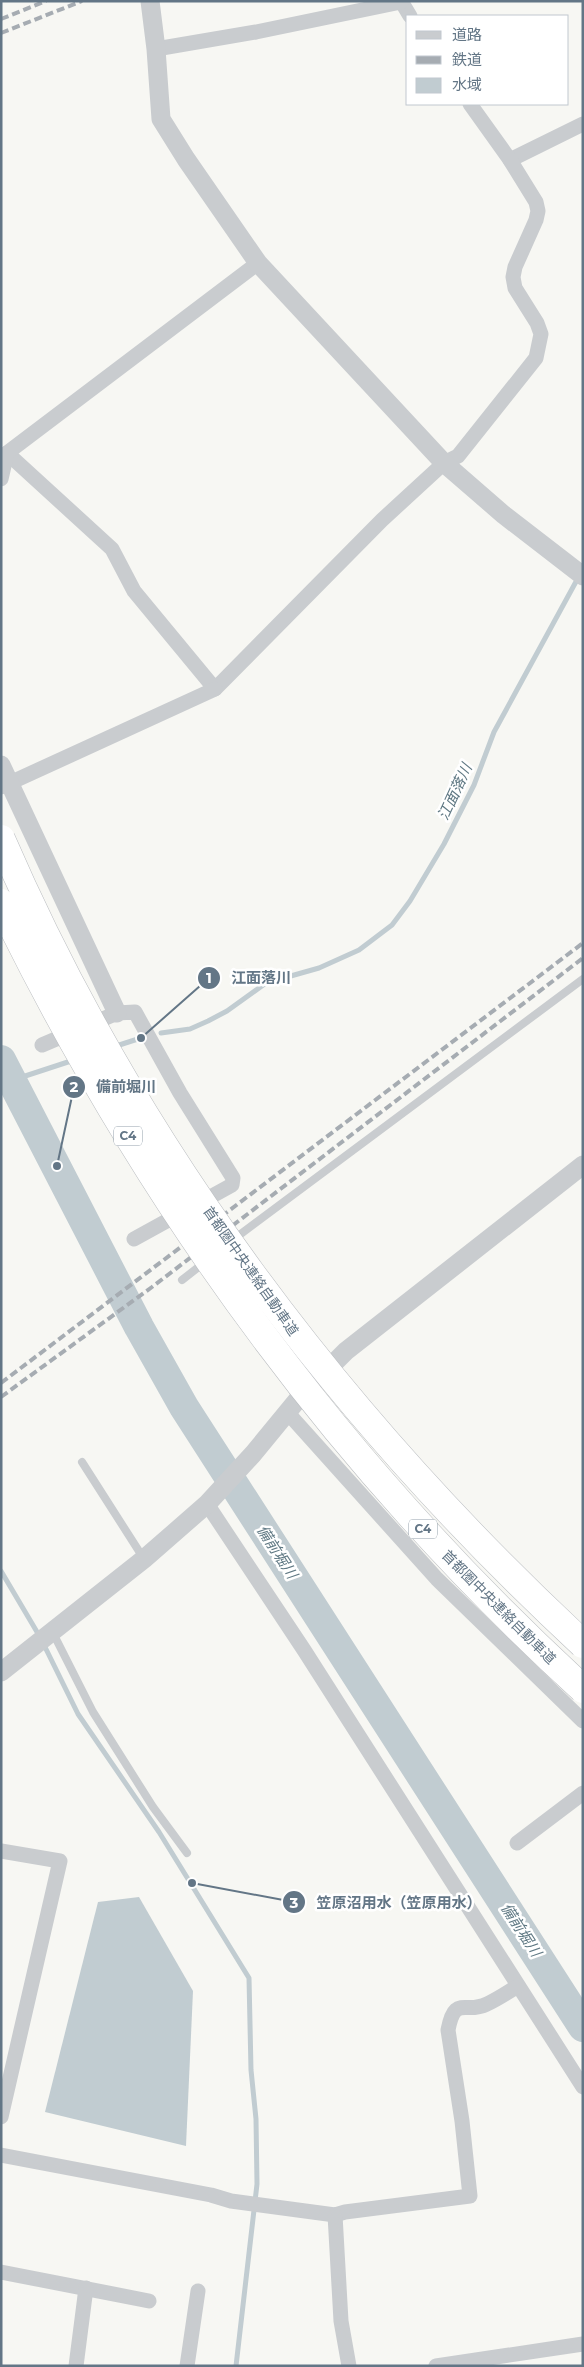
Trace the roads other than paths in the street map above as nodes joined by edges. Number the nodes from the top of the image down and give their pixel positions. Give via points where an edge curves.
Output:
1 (150, 1) edge
2 (401, 2) edge
3 (409, 15) edge
4 (156, 49) junction
5 (471, 105) edge
6 (583, 124) edge
7 (510, 160) junction
8 (258, 263) junction
9 (7, 453) junction
10 (444, 463) junction
11 (1, 478) edge
12 (579, 574) edge
13 (215, 689) junction
14 (1, 765) edge
15 (5, 785) edge
16 (1, 838) edge
17 (1, 903) edge
18 (583, 979) edge
19 (117, 1013) junction
20 (42, 1045) dead end
21 (580, 1172) edge
22 (134, 1239) dead end
23 (225, 1246) dead end
24 (218, 1252) dead end
25 (182, 1280) dead end
26 (287, 1412) junction
27 (82, 1462) dead end
28 (208, 1503) junction
29 (144, 1559) junction
30 (50, 1632) junction
31 (583, 1644) edge
32 (1, 1672) edge
33 (583, 1689) edge
34 (583, 1721) edge
35 (583, 1793) edge
36 (517, 1843) dead end
37 (1, 1851) edge
38 (187, 1852) dead end
39 (518, 1986) junction
40 (583, 2087) edge
41 (1, 2117) edge
42 (1, 2155) edge
43 (335, 2215) junction
44 (1, 2272) edge
45 (86, 2288) junction
46 (198, 2291) dead end
47 (149, 2301) dead end
48 (583, 2344) edge
49 (76, 2366) edge
50 (188, 2366) edge
51 (349, 2366) edge
52 (436, 2366) edge

1 - 4 street
2 - 3 street
2 - 4 street
4 - 8 street via 161,119
5 - 7 street
6 - 7 street
7 - 10 street via 536,202 538,211 513,277 515,288 541,334 540,344 536,358 458,456
8 - 9 street
8 - 10 street
9 - 11 street
9 - 13 street via 112,549 134,591
10 - 12 street
10 - 13 street via 382,520
13 - 15 street
14 - 15 street
15 - 19 street
16 - 31 highway, 首都圏中央連絡自動車道 / C4, bridge via 98,1033 145,1113 246,1267 364,1418 525,1591
17 - 33 highway, 首都圏中央連絡自動車道 / C4, bridge via 40,982 124,1130 222,1281 277,1356 392,1496 524,1635
18 - 23 lane
19 - 20 street
19 - 22 street via 135,1012 233,1178 232,1185
21 - 26 street via 346,1351
24 - 25 lane
26 - 28 street
26 - 34 street via 437,1579
27 - 29 lane
28 - 29 street
28 - 39 street
29 - 30 street
30 - 32 street
30 - 38 lane via 93,1712 153,1807
35 - 36 street
37 - 41 street via 60,1861
39 - 40 street
39 - 43 street via 486,2005 465,2006 455,2010 451,2016 448,2030 470,2196
42 - 43 street via 231,2201
43 - 51 street via 341,2321
44 - 45 street
45 - 47 street
45 - 49 street
46 - 50 street
48 - 52 street

